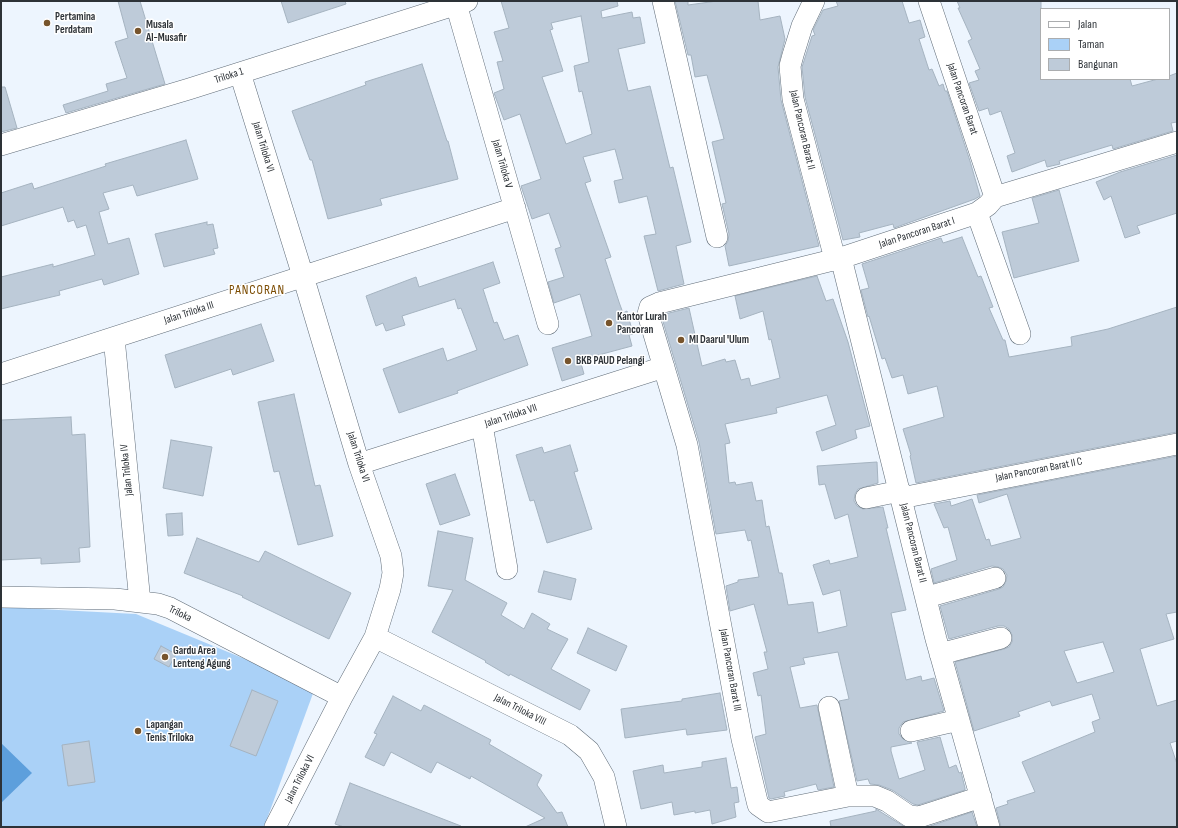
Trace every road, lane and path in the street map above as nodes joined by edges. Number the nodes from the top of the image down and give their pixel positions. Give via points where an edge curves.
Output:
1 (663, 1) edge
2 (814, 1) edge
3 (929, 1) edge
4 (462, 2) edge
5 (240, 73) junction
6 (1177, 142) edge
7 (1, 145) edge
8 (995, 197) junction
9 (515, 208) junction
10 (977, 213) junction
11 (717, 237) dead end
12 (838, 259) junction
13 (303, 276) junction
14 (650, 307) joint
15 (548, 324) dead end
16 (1020, 334) dead end
17 (114, 338) junction
18 (664, 367) junction
19 (1, 374) edge
20 (482, 425) junction
21 (1177, 444) edge
22 (359, 464) junction
23 (900, 494) junction
24 (866, 498) dead end
25 (507, 569) dead end
26 (995, 578) dead end
27 (1, 597) edge
28 (927, 598) junction
29 (140, 602) junction
30 (375, 636) junction
31 (1000, 638) dead end
32 (940, 654) junction
33 (342, 697) junction
34 (829, 707) dead end
35 (959, 720) junction
36 (911, 731) dead end
37 (848, 796) junction
38 (980, 798) junction
39 (901, 818) edge
40 (770, 820) edge
41 (275, 827) edge
42 (616, 827) edge
43 (989, 827) edge

1 - 11 street
2 - 12 street, Jalan Pancoran Barat II via 802,26 790,66 793,99
3 - 8 street, Jalan Pancoran Barat
4 - 5 street, Triloka 1
4 - 9 street, Jalan Triloka V
5 - 7 street, Triloka 1
5 - 13 street, Jalan Triloka VI
6 - 8 street, Jalan Pancoran Barat I
8 - 10 street, Jalan Pancoran Barat I
9 - 13 street, Jalan Triloka III
9 - 15 street, Jalan Triloka V
10 - 12 street, Jalan Pancoran Barat I
10 - 16 street
12 - 14 street, Jalan Pancoran Barat I via 659,302
12 - 23 street, Jalan Pancoran Barat II
13 - 17 street, Jalan Triloka III
13 - 22 street, Jalan Triloka VI
14 - 18 street, Jalan Pancoran Barat III via 648,314
17 - 19 street, Jalan Triloka III
17 - 29 street, Jalan Triloka IV
18 - 20 street, Jalan Triloka VII
18 - 40 street, Jalan Pancoran Barat III via 687,445 742,739 758,805
20 - 22 street, Jalan Triloka VII
20 - 25 street
21 - 23 street, Jalan Pancoran Barat II C
22 - 30 street, Jalan Triloka VI via 391,556 393,573
23 - 24 street, Jalan Pancoran Barat II C
23 - 28 street, Jalan Pancoran Barat II
26 - 28 street
27 - 29 street, Triloka via 115,599
28 - 32 street, Jalan Pancoran Barat II
29 - 33 street, Triloka via 170,608
30 - 33 street, Jalan Triloka VI
30 - 42 street, Jalan Triloka VIII via 570,735 589,751 604,776
31 - 32 street
32 - 35 street, Jalan Pancoran Barat II
33 - 41 street, Jalan Triloka VI
34 - 37 street
35 - 36 street
35 - 38 street, Jalan Pancoran Barat II
37 - 39 street, Jalan Pancoran Barat III via 876,796
37 - 40 street, Jalan Pancoran Barat III
38 - 39 street, Jalan Pancoran Barat III via 919,817
38 - 43 street, Jalan Pancoran Barat II

